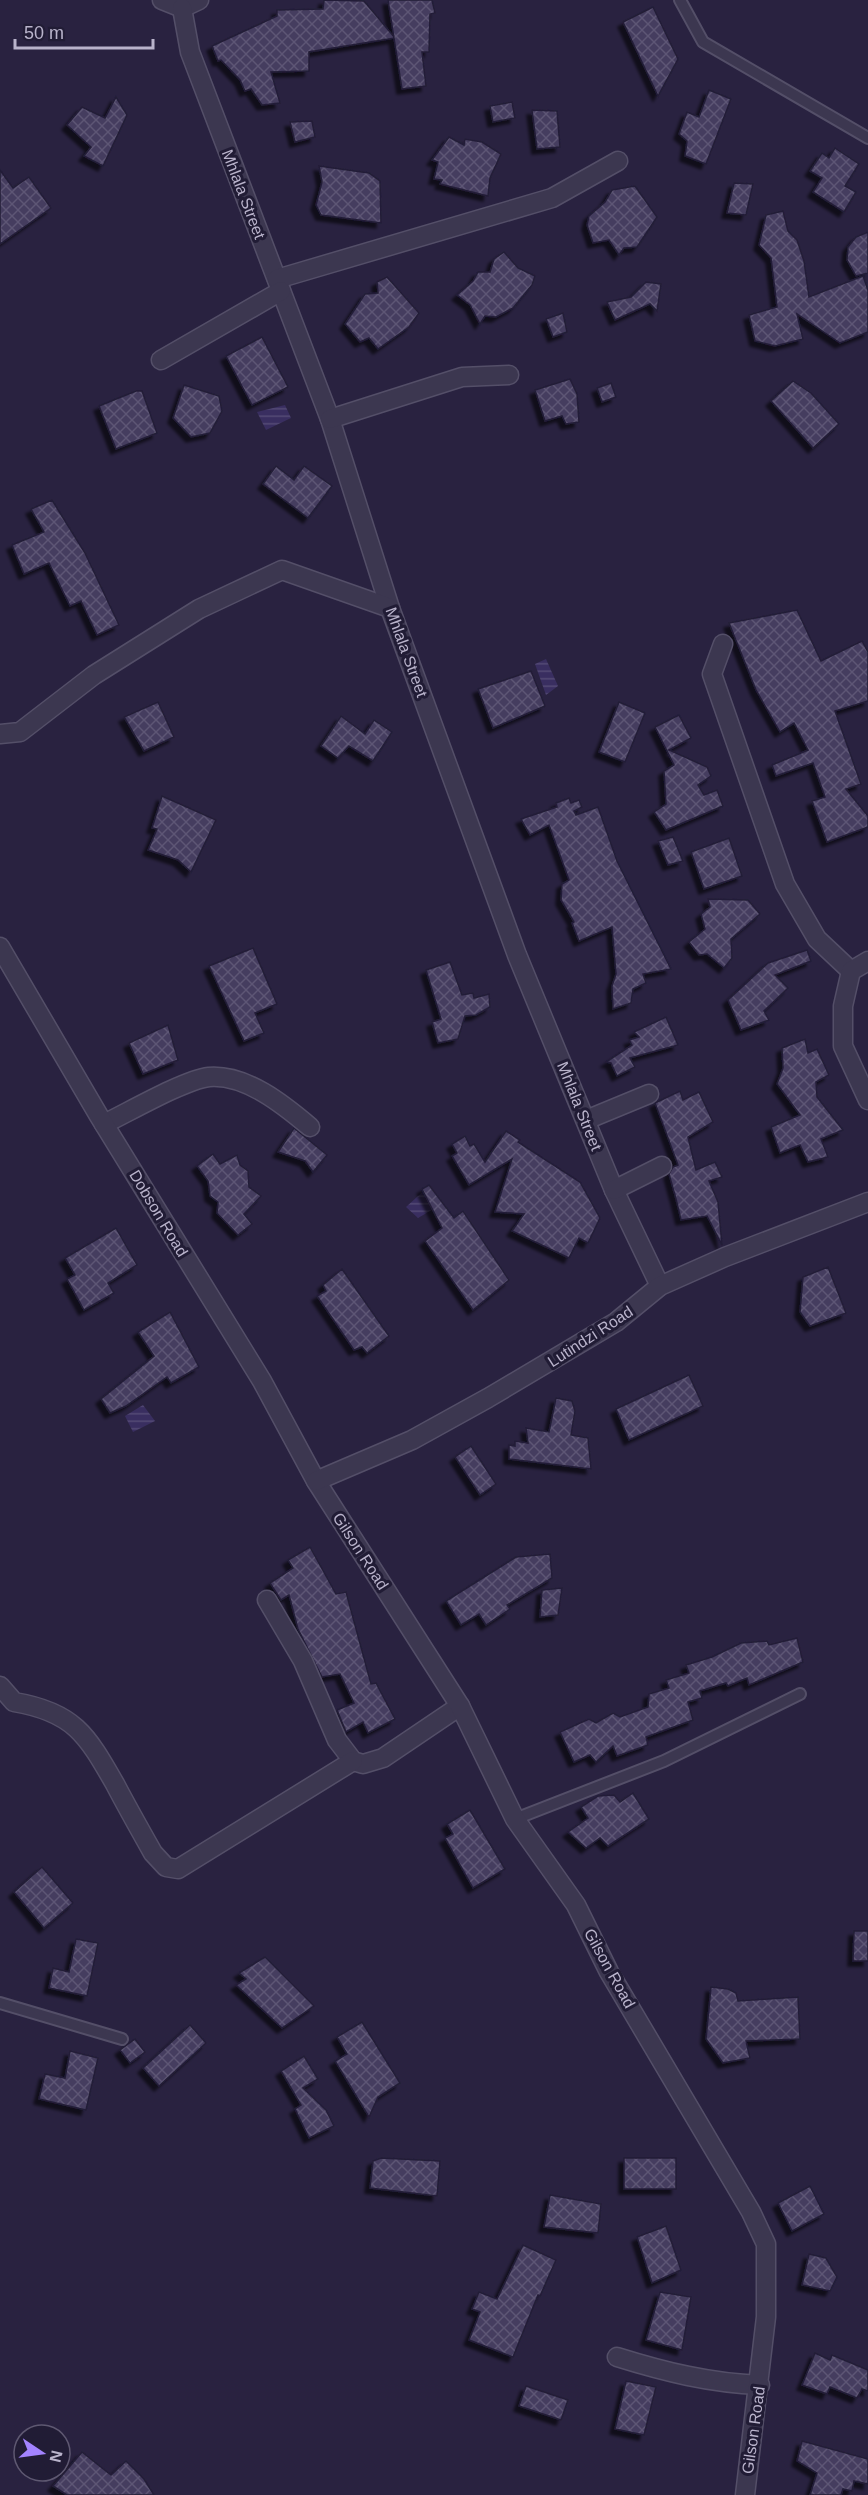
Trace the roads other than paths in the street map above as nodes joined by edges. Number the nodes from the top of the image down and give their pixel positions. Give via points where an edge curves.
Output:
1 (162, 0) edge
2 (680, 0) edge
3 (191, 4) edge
4 (868, 138) edge
5 (618, 161) dead end
6 (279, 285) junction
7 (161, 360) dead end
8 (509, 375) dead end
9 (330, 419) junction
10 (390, 608) junction
11 (723, 644) dead end
12 (0, 734) edge
13 (0, 947) edge
14 (868, 961) edge
15 (850, 971) junction
16 (649, 1094) dead end
17 (868, 1100) edge
18 (586, 1120) junction
19 (104, 1124) junction
20 (310, 1127) dead end
21 (662, 1166) dead end
22 (614, 1190) junction
23 (868, 1202) edge
24 (660, 1286) junction
25 (316, 1481) junction
26 (267, 1600) dead end
27 (0, 1686) edge
28 (800, 1694) dead end
29 (460, 1706) junction
30 (353, 1761) junction
31 (515, 1820) junction
32 (0, 2003) edge
33 (122, 2039) dead end
34 (617, 2356) dead end
35 (760, 2385) junction
36 (745, 2495) edge

1 - 3 street
2 - 4 lane via 704,42
3 - 6 street, Mhlala Street via 190,52
5 - 6 street via 552,198
6 - 7 street
6 - 9 street, Mhlala Street
8 - 9 street via 462,377
9 - 10 street, Mhlala Street
10 - 12 street via 282,570 199,609 94,675 20,732
10 - 18 street, Mhlala Street via 517,955
11 - 15 street via 712,674 786,884 817,939
13 - 19 street, Dobson Road
14 - 15 street
15 - 17 street via 843,1006 843,1046
16 - 18 street
18 - 22 street, Mhlala Street
19 - 20 street via 174,1089 209,1077 229,1080 276,1098
19 - 25 street, Dobson Road via 262,1381
21 - 22 street
22 - 24 street, Mhlala Street
23 - 24 street, Lutindzi Road
24 - 25 street, Lutindzi Road via 616,1322 488,1398 412,1440
25 - 29 street, Gilson Road
26 - 30 street via 303,1661 337,1740
27 - 30 street via 14,1702 58,1715 91,1742 153,1852 166,1867 178,1869
28 - 31 lane via 664,1761
29 - 30 street via 383,1758 363,1764
29 - 31 street, Gilson Road
31 - 35 street, Gilson Road via 576,1905 609,1972 766,2244 766,2317
32 - 33 lane
34 - 35 street via 668,2373
35 - 36 street, Gilson Road

